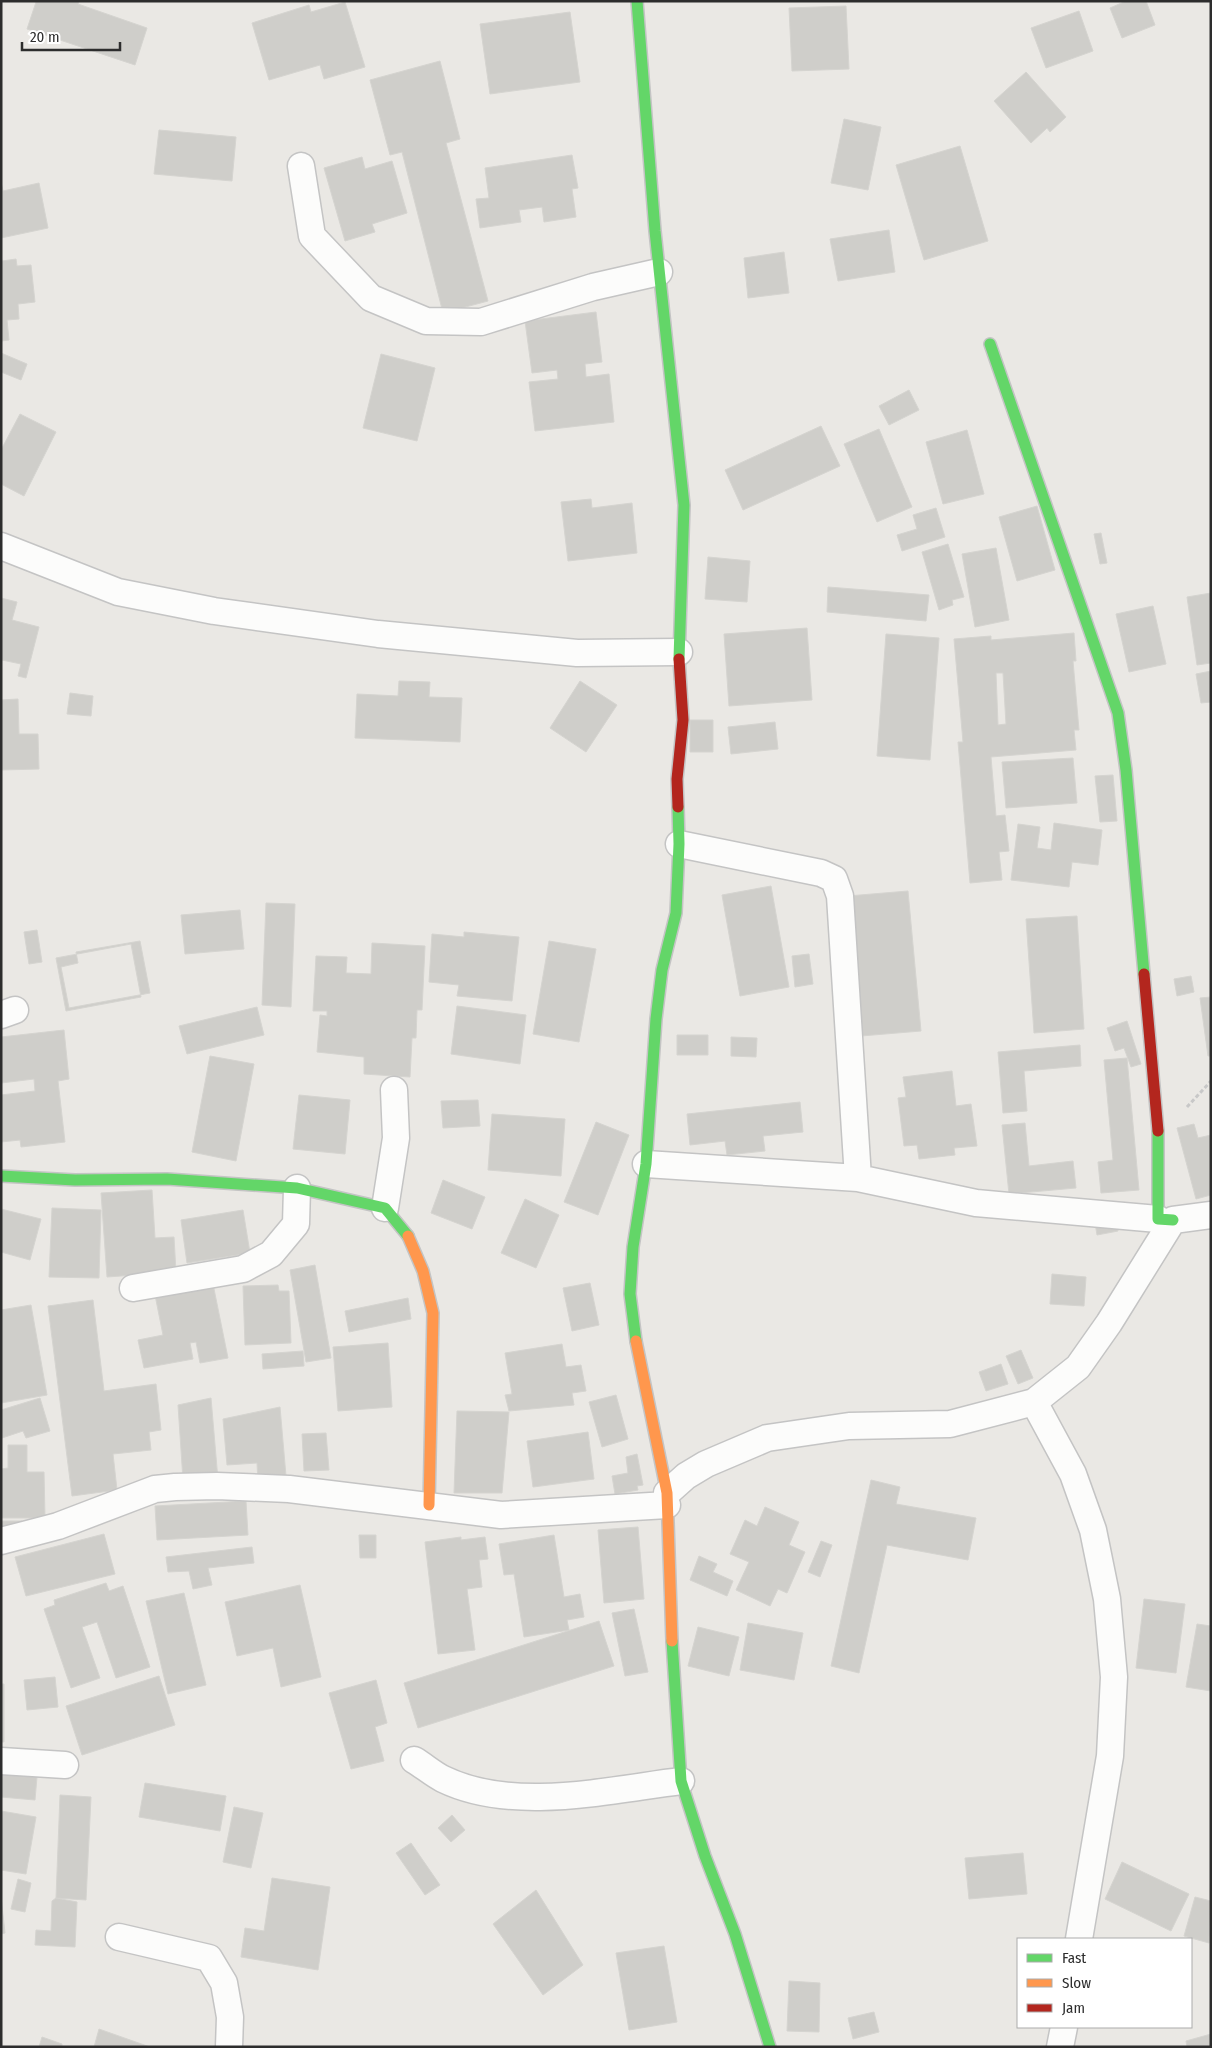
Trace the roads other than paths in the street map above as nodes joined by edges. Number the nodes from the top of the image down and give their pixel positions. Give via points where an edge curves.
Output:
1 (637, 1) edge
2 (301, 166) dead end
3 (659, 272) junction
4 (990, 344) dead end
5 (1, 546) edge
6 (679, 652) junction
7 (679, 844) junction
8 (394, 1090) dead end
9 (646, 1164) junction
10 (1, 1176) edge
11 (858, 1178) junction
12 (297, 1188) junction
13 (385, 1208) junction
14 (1211, 1215) edge
15 (1165, 1219) junction
16 (133, 1288) dead end
17 (1034, 1402) junction
18 (667, 1499) junction
19 (429, 1505) junction
20 (1, 1541) edge
21 (414, 1760) dead end
22 (1, 1761) edge
23 (65, 1765) dead end
24 (682, 1781) junction
25 (119, 1936) dead end
26 (1079, 1938) edge
27 (1064, 2028) edge
28 (230, 2047) edge
29 (770, 2047) edge
30 (1060, 2047) edge

1 - 3 street
2 - 3 street via 312,236 371,298 426,322 481,322 594,287
3 - 6 street via 684,505
4 - 15 street via 1118,713 1126,770
5 - 6 street via 118,592 214,611 378,634 577,653
6 - 7 street via 683,720 676,779
7 - 9 street via 676,912 662,970 656,1019
7 - 11 street via 821,873 834,879 840,896
8 - 13 street via 396,1138
9 - 11 street
9 - 18 street via 633,1247 630,1294 637,1353
10 - 12 street via 75,1180 167,1179
11 - 15 street via 976,1203
12 - 13 street
12 - 16 street via 296,1224 271,1254 243,1269
13 - 19 street via 409,1238 423,1272 433,1313
14 - 15 street
15 - 17 street via 1109,1323 1078,1367
17 - 18 street via 950,1424 849,1426 767,1438 686,1476
17 - 26 street via 1072,1474 1093,1530 1107,1599 1114,1677 1110,1756
18 - 19 street via 501,1514
18 - 24 street via 673,1688
19 - 20 street via 289,1489 217,1486 155,1489 58,1526
21 - 24 street via 442,1779 481,1793 543,1797
22 - 23 street
24 - 29 street via 704,1856 735,1934
25 - 28 street via 209,1958 224,1983 230,2017
27 - 30 street

